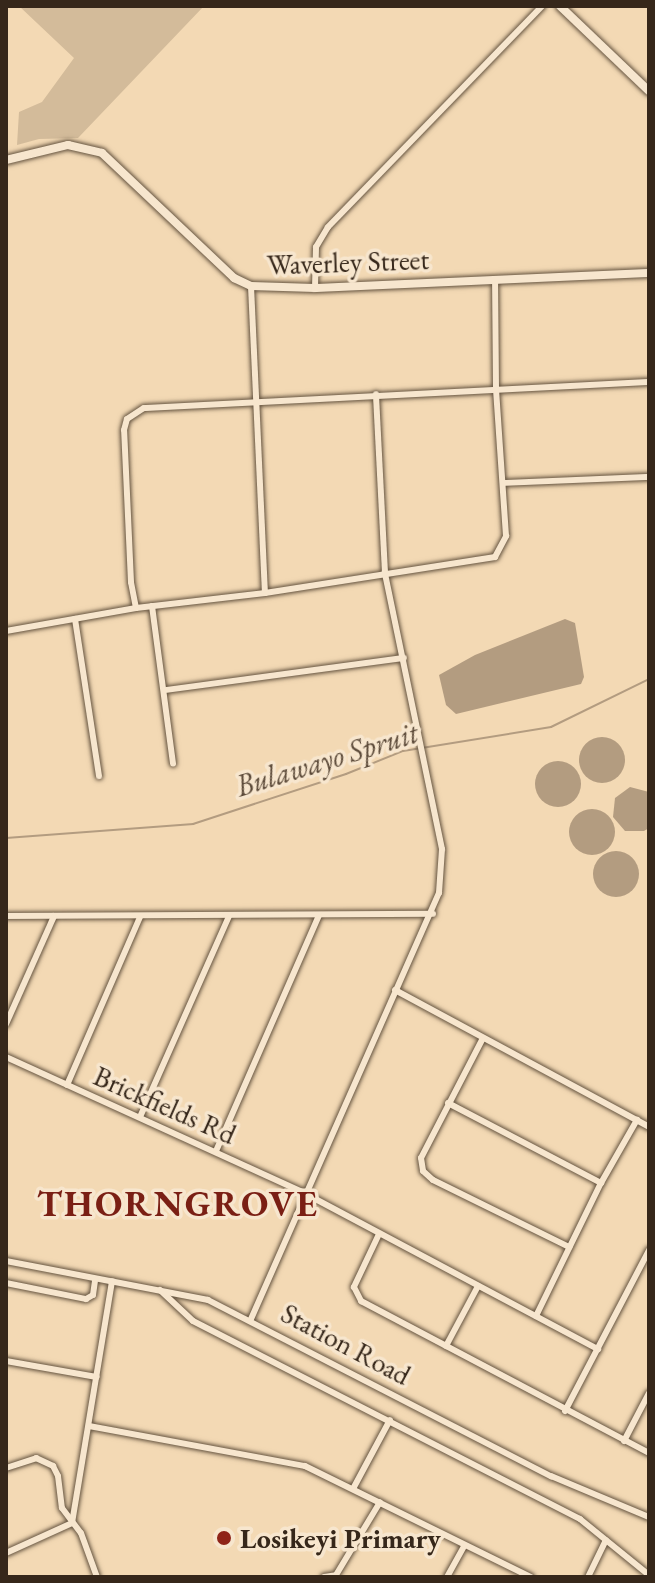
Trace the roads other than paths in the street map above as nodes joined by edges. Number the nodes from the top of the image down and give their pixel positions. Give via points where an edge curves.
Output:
1 (542, 6) edge
2 (560, 6) edge
3 (649, 91) edge
4 (6, 160) edge
5 (649, 273) edge
6 (495, 279) junction
7 (251, 286) junction
8 (315, 288) junction
9 (649, 382) edge
10 (496, 388) junction
11 (376, 394) junction
12 (258, 401) junction
13 (648, 475) edge
14 (503, 483) junction
15 (385, 573) junction
16 (265, 593) junction
17 (152, 606) junction
18 (136, 608) junction
19 (75, 619) junction
20 (6, 631) edge
21 (404, 658) junction
22 (166, 690) junction
23 (173, 764) dead end
24 (99, 776) dead end
25 (433, 914) junction
26 (319, 915) junction
27 (6, 916) edge
28 (54, 916) junction
29 (229, 916) junction
30 (140, 917) junction
31 (395, 990) junction
32 (6, 1024) edge
33 (483, 1038) junction
34 (6, 1057) edge
35 (67, 1085) junction
36 (448, 1103) junction
37 (140, 1117) junction
38 (637, 1120) junction
39 (649, 1127) edge
40 (216, 1151) junction
41 (601, 1183) junction
42 (306, 1194) junction
43 (379, 1234) junction
44 (569, 1247) junction
45 (649, 1250) edge
46 (6, 1261) edge
47 (95, 1280) junction
48 (112, 1281) junction
49 (6, 1283) edge
50 (478, 1286) junction
51 (160, 1290) junction
52 (536, 1316) junction
53 (251, 1319) junction
54 (446, 1346) junction
55 (598, 1349) junction
56 (6, 1361) edge
57 (97, 1377) junction
58 (649, 1393) edge
59 (565, 1411) junction
60 (390, 1420) junction
61 (89, 1426) junction
62 (624, 1441) junction
63 (649, 1453) edge
64 (6, 1468) edge
65 (354, 1487) junction
66 (380, 1502) junction
67 (649, 1517) edge
68 (72, 1523) junction
69 (606, 1540) junction
70 (464, 1546) junction
71 (6, 1553) edge
72 (649, 1575) edge
73 (337, 1576) edge
74 (97, 1577) edge
75 (324, 1577) edge
76 (447, 1577) edge
77 (531, 1577) edge
78 (588, 1577) edge

1 - 8 street via 328,227 316,247
2 - 3 street
4 - 7 street, Waverley Street via 68,145 102,153 234,278
5 - 6 street, Waverley Street
6 - 8 street, Waverley Street
6 - 10 street
7 - 8 street, Waverley Street
7 - 12 street
9 - 10 street
10 - 11 street
10 - 14 street
11 - 12 street
11 - 15 street
12 - 16 street
12 - 18 street via 151,406 127,419 126,499
13 - 14 street
14 - 15 street via 506,536 495,557
15 - 16 street
15 - 21 street
16 - 17 street
17 - 18 street
17 - 22 street
18 - 19 street
19 - 20 street
19 - 24 street
21 - 22 street
21 - 25 street via 442,849
22 - 23 street
25 - 26 street
25 - 31 street
26 - 29 street
26 - 40 street
27 - 28 street
28 - 30 street
28 - 32 street
29 - 30 street
29 - 37 street
30 - 35 street
31 - 33 street
31 - 42 street
33 - 36 street
33 - 38 street
34 - 35 street, Brickfields Rd
35 - 37 street, Brickfields Rd
36 - 41 street
36 - 44 street via 421,1158 427,1177
37 - 40 street, Brickfields Rd
38 - 39 street
38 - 41 street
40 - 42 street, Brickfields Rd
41 - 44 street
42 - 43 street, Brickfields Rd
42 - 53 street
43 - 50 street, Brickfields Rd
43 - 54 street via 354,1287 357,1296
44 - 52 street
45 - 55 street
46 - 47 street, Station Road
47 - 48 street, Station Road
47 - 49 street via 93,1295 86,1299
48 - 51 street, Station Road
48 - 57 street
50 - 52 street, Brickfields Rd
50 - 54 street
51 - 53 street, Station Road via 208,1300
51 - 60 street via 193,1321
52 - 55 street, Brickfields Rd
53 - 67 street, Station Road via 551,1476
54 - 59 street
55 - 59 street
56 - 57 street
57 - 61 street
58 - 62 street
59 - 62 street
60 - 65 street
60 - 69 street via 580,1519
61 - 65 street via 285,1461
61 - 68 street
62 - 63 street
64 - 68 street via 32,1458 53,1466 62,1508
65 - 66 street
66 - 70 street
66 - 73 street
68 - 71 street
68 - 74 street
69 - 72 street
69 - 78 street
70 - 76 street
70 - 77 street
73 - 75 street

